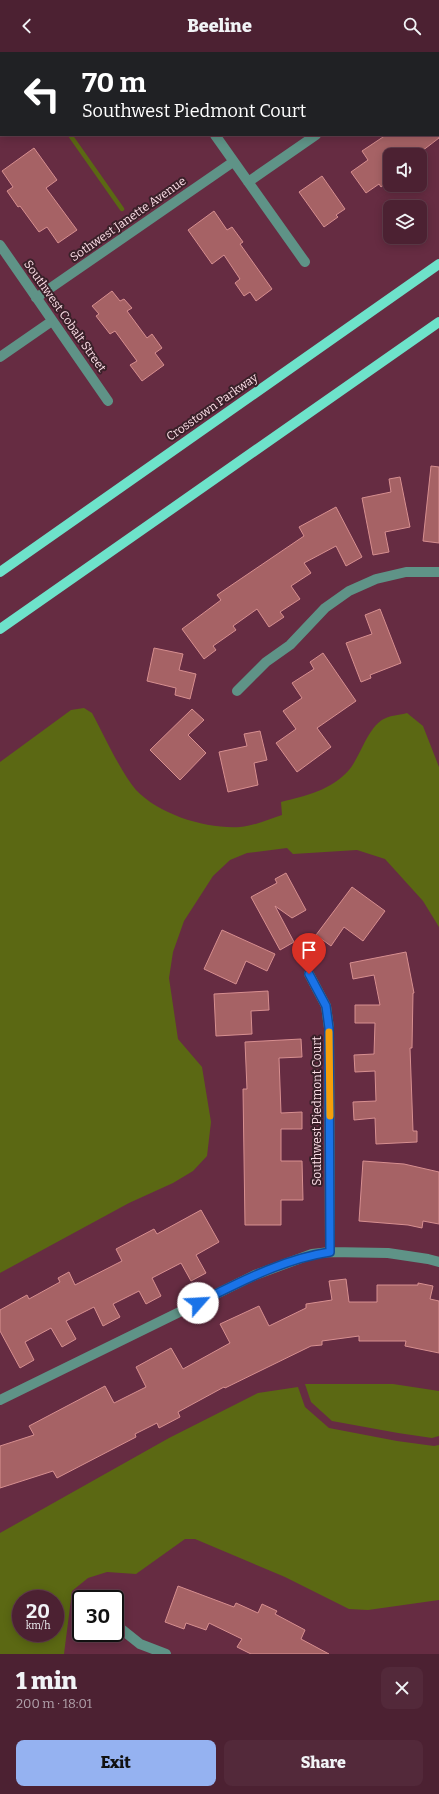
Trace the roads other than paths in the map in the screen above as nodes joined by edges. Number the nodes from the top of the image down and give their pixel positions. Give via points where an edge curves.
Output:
1 (216, 136) edge
2 (315, 136) edge
3 (233, 162) junction
4 (248, 182) junction
5 (0, 245) edge
6 (305, 262) dead end
7 (439, 264) edge
8 (36, 298) junction
9 (52, 321) junction
10 (439, 322) edge
11 (0, 357) edge
12 (108, 401) dead end
13 (0, 572) edge
14 (439, 572) edge
15 (0, 629) edge
16 (237, 691) dead end
17 (309, 974) dead end
18 (330, 1252) junction
19 (439, 1262) edge
20 (0, 1400) edge
21 (124, 1631) edge
22 (166, 1654) edge

1 - 3 street
2 - 4 street
3 - 4 street
3 - 8 street, Sothwest Janette Avenue
4 - 6 street
5 - 8 street, Southwest Cobalt Street
7 - 13 main road, Crosstown Parkway
8 - 9 street, Southwest Cobalt Street
9 - 11 street
9 - 12 street, Southwest Cobalt Street
10 - 15 main road
14 - 16 street via 406,572 376,579 349,591 325,608 290,645 266,662
17 - 18 street, Southwest Piedmont Court via 326,1006 329,1028
18 - 19 street via 388,1253 428,1258
18 - 20 street via 312,1254 255,1275
21 - 22 street via 140,1644

